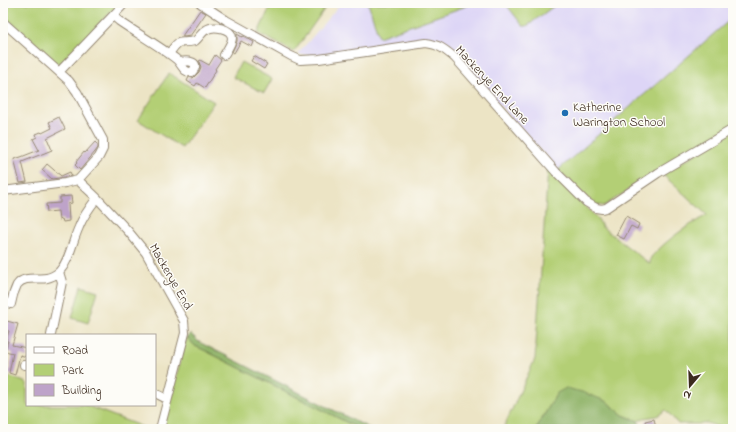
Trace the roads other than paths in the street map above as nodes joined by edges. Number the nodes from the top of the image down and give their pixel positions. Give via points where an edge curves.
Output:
1 (125, 3) edge
2 (200, 3) edge
3 (113, 16) junction
4 (3, 22) edge
5 (169, 54) junction
6 (224, 55) dead end
7 (180, 62) dead end
8 (59, 72) junction
9 (733, 129) edge
10 (78, 180) junction
11 (3, 190) edge
12 (98, 198) junction
13 (59, 272) junction
14 (10, 304) dead end
15 (51, 334) edge
16 (156, 394) edge
17 (167, 400) junction
18 (160, 429) edge

1 - 3 street
2 - 9 street, Mackerye End Lane via 300,60 426,43 435,44 455,58 556,172 586,202 596,208 606,208 658,173
3 - 5 street
3 - 8 street
4 - 8 street
5 - 6 street via 179,42 196,41 206,29 216,27 231,34 231,43
5 - 7 street
8 - 10 street via 77,92 103,140 103,149 99,157
10 - 11 street
10 - 12 street, Mackerye End
12 - 13 street via 86,212 68,259
12 - 17 street, Mackerye End via 146,253 184,321 185,333
13 - 14 street via 46,278 20,282
13 - 15 street via 62,282
16 - 17 street
17 - 18 street, Mackerye End

